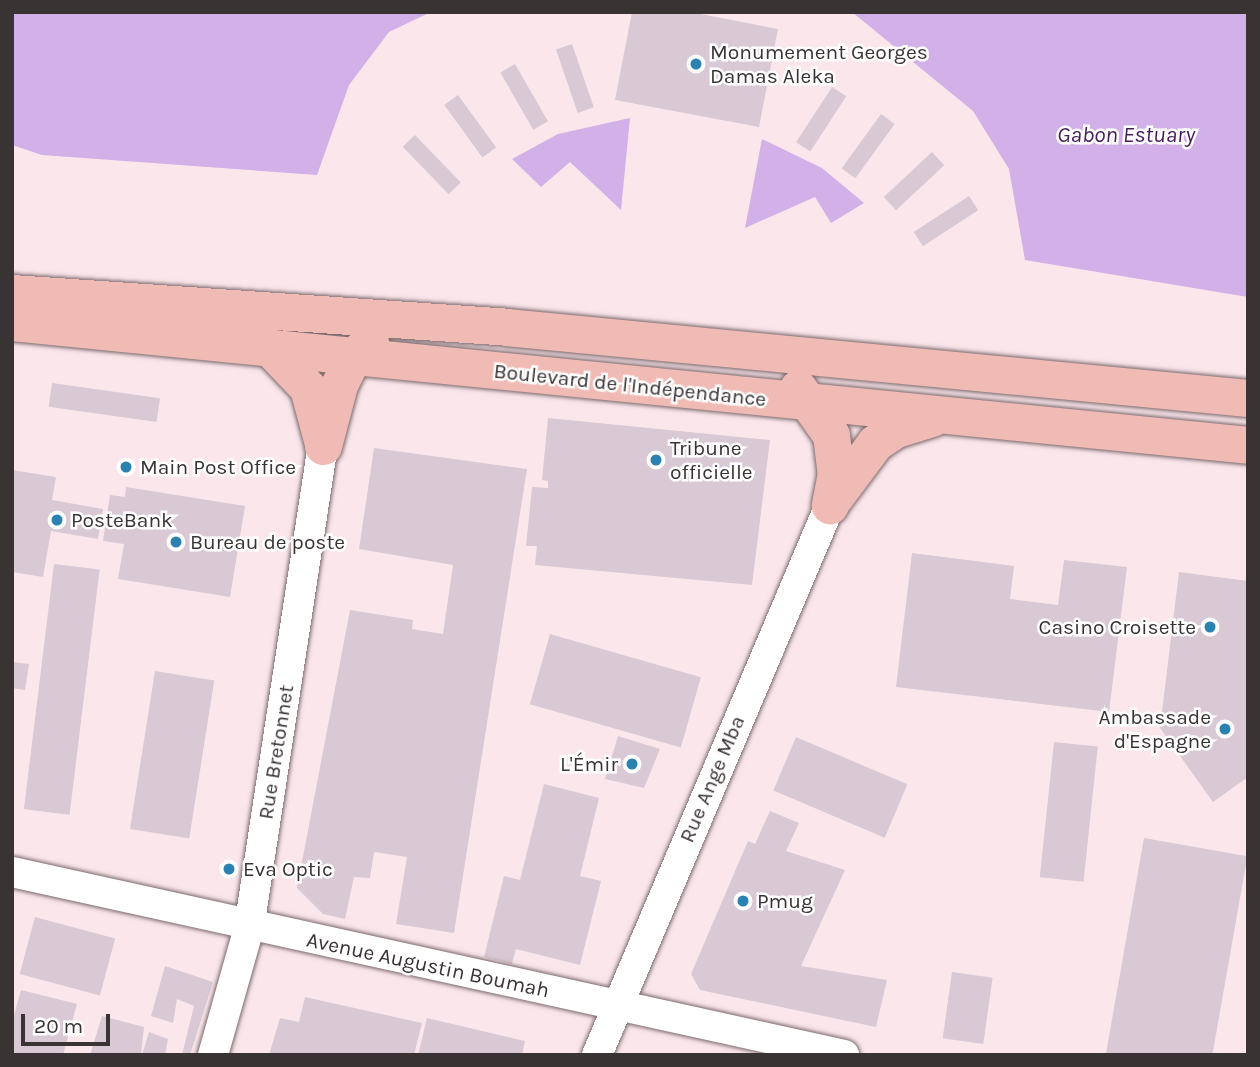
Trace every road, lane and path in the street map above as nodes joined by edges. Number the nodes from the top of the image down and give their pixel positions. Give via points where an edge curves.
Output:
1 (12, 293) edge
2 (12, 322) edge
3 (659, 342) junction
4 (269, 347) junction
5 (353, 356) junction
6 (1248, 398) edge
7 (810, 402) junction
8 (943, 416) junction
9 (1248, 445) edge
10 (324, 446) junction
11 (830, 505) junction
12 (12, 872) edge
13 (249, 928) junction
14 (618, 1004) junction
15 (213, 1055) edge
16 (597, 1055) edge
17 (844, 1055) edge

1 - 3 main road
2 - 4 main road, Boulevard de l'Indépendance
3 - 5 main road via 606,359 382,337
3 - 6 main road
3 - 7 main road via 703,368 774,376 795,386
4 - 5 main road, Boulevard de l'Indépendance
4 - 10 main road via 308,388
5 - 7 main road, Boulevard de l'Indépendance
5 - 10 main road via 339,385
7 - 8 main road, Boulevard de l'Indépendance
7 - 11 main road via 831,435 835,454
8 - 9 main road, Boulevard de l'Indépendance
8 - 11 main road via 896,429 875,443
10 - 13 street, Rue Bretonnet
11 - 14 street, Rue Ange Mba
12 - 13 street, Avenue Augustin Boumah
13 - 14 street, Avenue Augustin Boumah
13 - 15 street, Rue Bretonnet
14 - 16 street, Rue Ange Mba
14 - 17 street, Avenue Augustin Boumah

